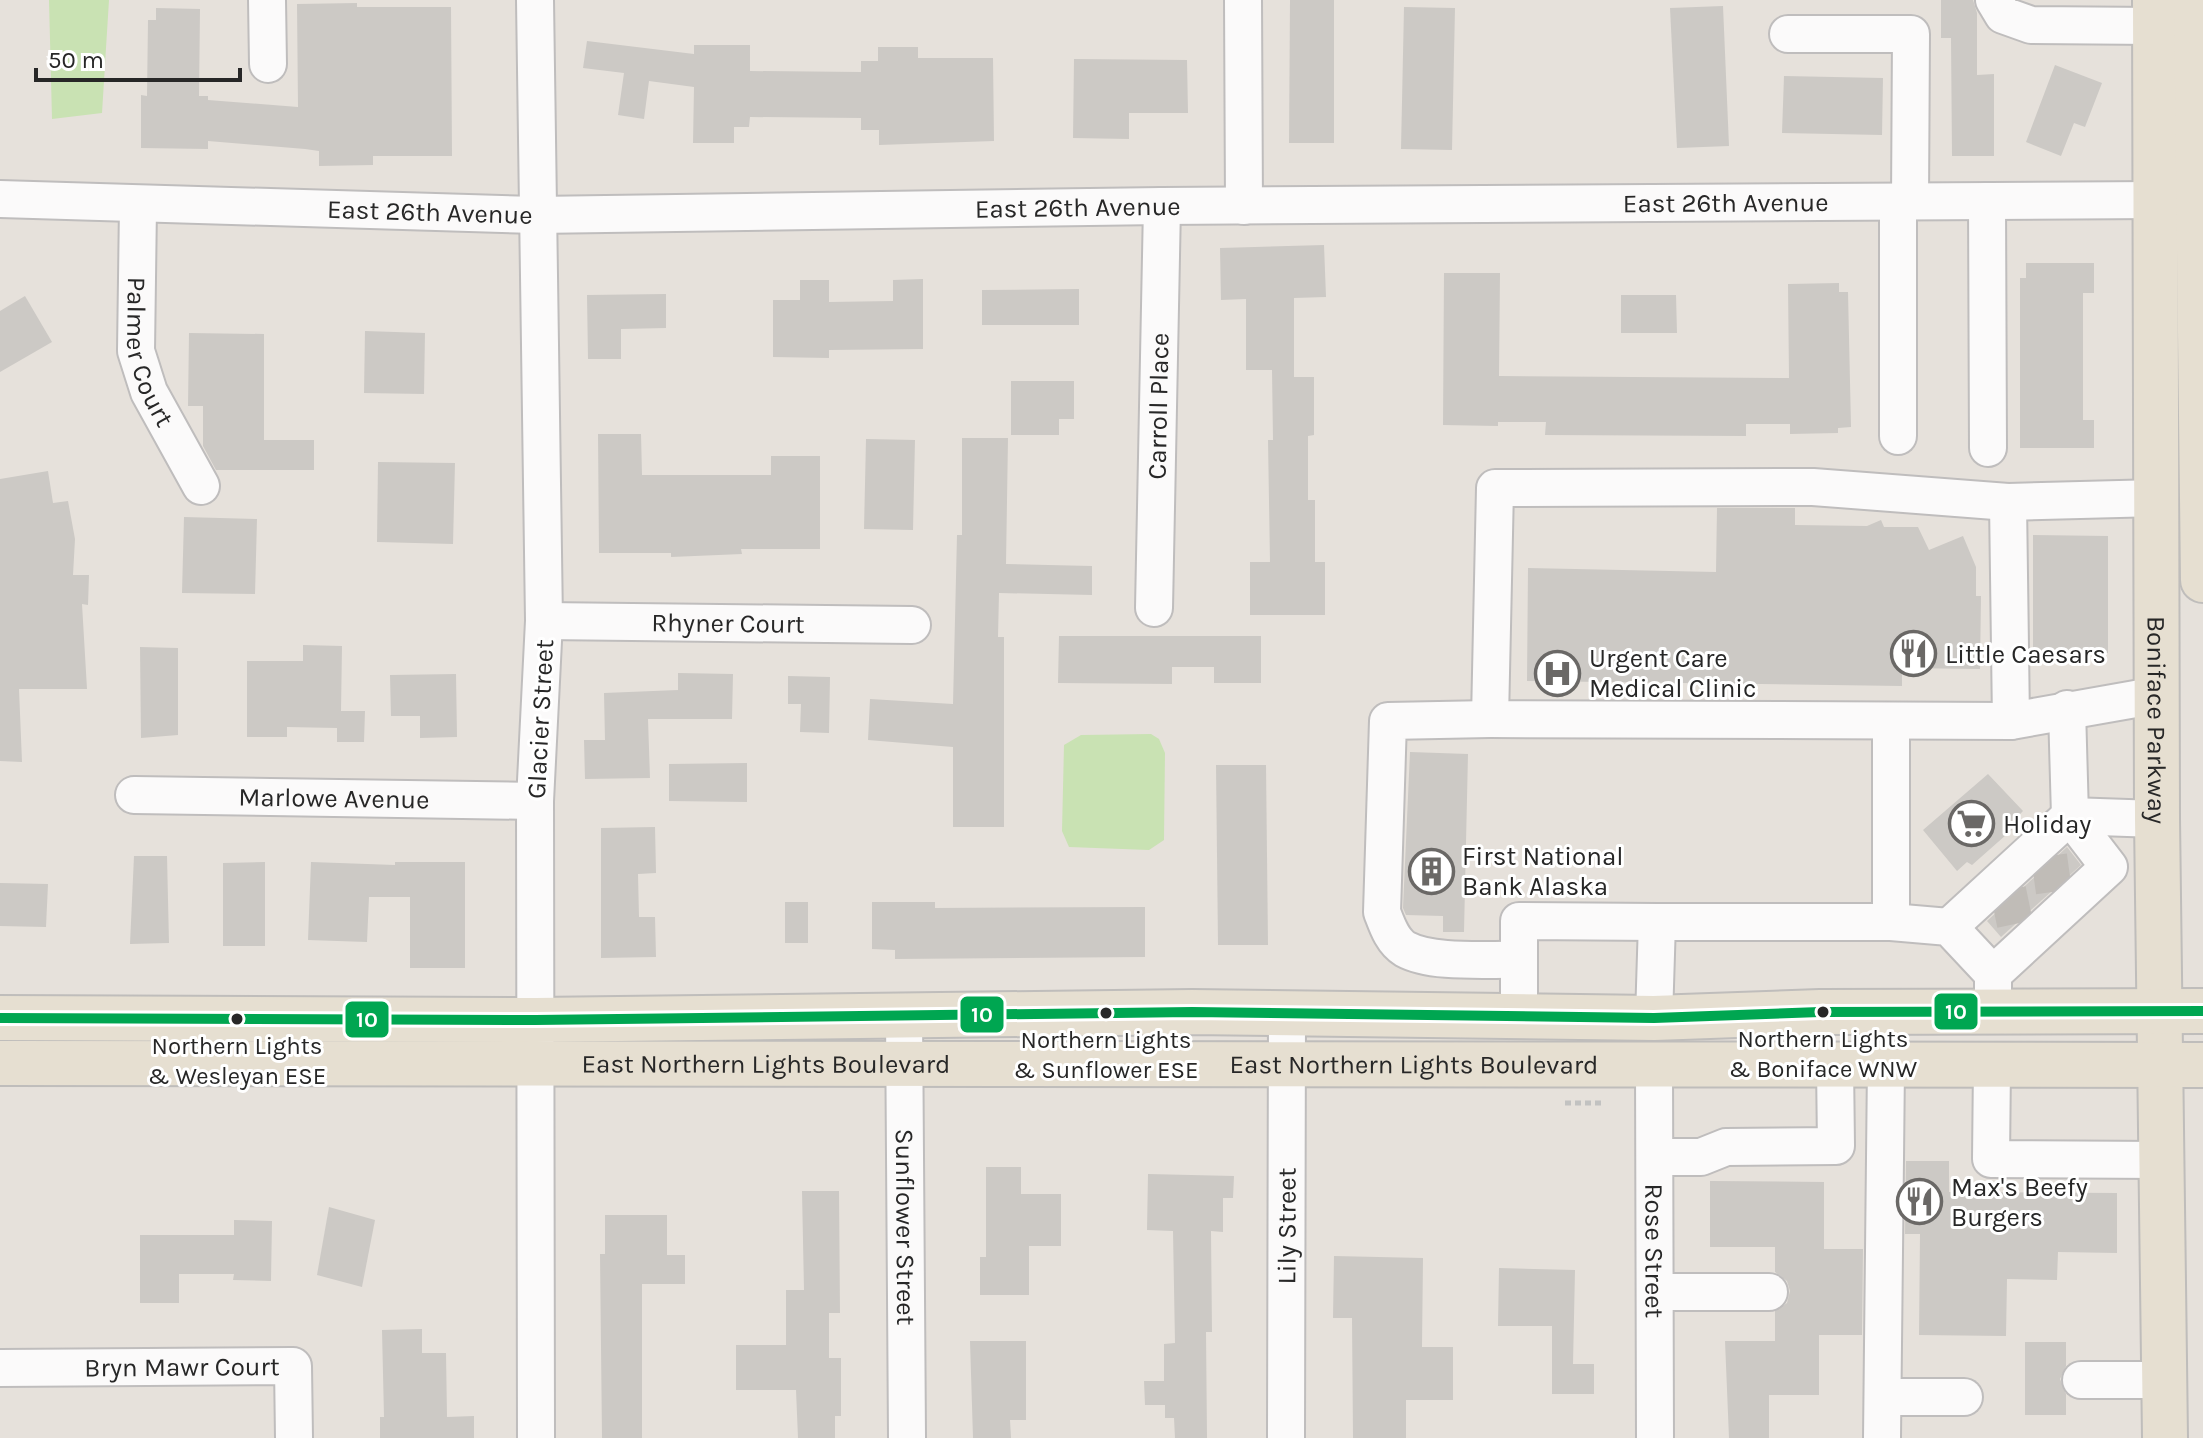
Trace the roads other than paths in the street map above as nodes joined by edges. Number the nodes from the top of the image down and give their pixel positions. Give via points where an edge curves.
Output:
1 (267, 0) edge
2 (535, 0) edge
3 (1243, 0) edge
4 (1994, 0) edge
5 (2196, 0) edge
6 (2155, 13) edge
7 (1788, 34) dead end
8 (268, 64) dead end
9 (2199, 107) edge
10 (0, 199) edge
11 (2157, 200) junction
12 (1904, 201) junction
13 (1987, 201) junction
14 (138, 206) junction
15 (1162, 206) junction
16 (1244, 206) junction
17 (536, 215) junction
18 (1898, 436) dead end
19 (1988, 448) dead end
20 (201, 486) dead end
21 (2158, 498) junction
22 (2008, 502) junction
23 (2203, 580) edge
24 (1154, 608) dead end
25 (544, 621) junction
26 (912, 625) dead end
27 (2158, 695) junction
28 (2067, 709) junction
29 (1490, 719) junction
30 (1891, 721) junction
31 (2011, 721) junction
32 (134, 795) dead end
33 (535, 801) junction
34 (2157, 819) junction
35 (2055, 837) junction
36 (1657, 922) junction
37 (1891, 922) junction
38 (1949, 927) junction
39 (2006, 938) junction
40 (1519, 960) junction
41 (2160, 1011) junction
42 (2203, 1011) edge
43 (1287, 1013) junction
44 (904, 1015) junction
45 (1519, 1016) junction
46 (0, 1018) edge
47 (1654, 1018) junction
48 (535, 1020) junction
49 (0, 1063) edge
50 (535, 1063) junction
51 (904, 1063) junction
52 (1287, 1065) junction
53 (1544, 1065) junction
54 (1654, 1065) junction
55 (1835, 1065) junction
56 (1886, 1065) junction
57 (1992, 1065) junction
58 (2182, 1065) edge
59 (1655, 1157) junction
60 (2162, 1160) junction
61 (1655, 1292) junction
62 (1769, 1292) dead end
63 (0, 1368) edge
64 (2081, 1380) dead end
65 (2164, 1380) junction
66 (1883, 1397) junction
67 (1964, 1397) dead end
68 (294, 1438) edge
69 (536, 1438) edge
70 (907, 1438) edge
71 (1286, 1438) edge
72 (1655, 1438) edge
73 (1882, 1438) edge
74 (2165, 1438) edge

1 - 8 street
2 - 17 street, Glacier Street
3 - 16 street
4 - 6 street via 2003,15 2031,25
5 - 9 main road
6 - 11 main road, Boniface Parkway
7 - 12 street via 1911,34
9 - 23 main road
10 - 14 street, East 26th Avenue
11 - 13 street, East 26th Avenue
11 - 21 main road, Boniface Parkway
12 - 13 street, East 26th Avenue
12 - 16 street, East 26th Avenue
12 - 18 street
13 - 19 street
14 - 17 street, East 26th Avenue
14 - 20 street, Palmer Court via 136,351 149,392
15 - 16 street, East 26th Avenue
15 - 17 street, East 26th Avenue
15 - 24 street, Carroll Place
17 - 25 street, Glacier Street
21 - 22 street
21 - 27 main road, Boniface Parkway
22 - 29 street via 1813,487 1495,488
22 - 31 street
25 - 26 street, Rhyner Court
25 - 33 street, Glacier Street
27 - 28 street
27 - 34 main road, Boniface Parkway
28 - 31 street
28 - 35 street
29 - 30 street
29 - 40 street via 1388,721 1382,912 1391,935 1404,948 1426,956
30 - 31 street
30 - 37 street
32 - 33 street, Marlowe Avenue
33 - 48 street, Glacier Street
34 - 35 street
34 - 41 main road, Boniface Parkway
35 - 39 street
35 - 39 street via 2109,867
36 - 37 street
36 - 40 street via 1519,921
36 - 47 street
37 - 38 street
38 - 39 street
38 - 39 street
39 - 41 main road, East Northern Lights Boulevard
39 - 47 main road, East Northern Lights Boulevard via 1820,1012
40 - 45 street
41 - 42 main road, East Northern Lights Boulevard
41 - 58 main road, Boniface Parkway
43 - 44 main road, East Northern Lights Boulevard
43 - 45 main road, East Northern Lights Boulevard
43 - 52 street, Lily Street
44 - 48 main road, East Northern Lights Boulevard
44 - 51 street, Sunflower Street
45 - 47 main road, East Northern Lights Boulevard
46 - 48 main road, East Northern Lights Boulevard
47 - 53 main road via 1638,1033 1576,1049
48 - 50 street, Glacier Street
49 - 50 main road, East Northern Lights Boulevard
50 - 51 main road, East Northern Lights Boulevard
50 - 69 street, Glacier Street
51 - 52 main road, East Northern Lights Boulevard
51 - 70 street, Sunflower Street
52 - 53 main road, East Northern Lights Boulevard
52 - 71 street, Lily Street
53 - 54 main road, East Northern Lights Boulevard
54 - 55 main road, East Northern Lights Boulevard
54 - 59 street, Rose Street
55 - 56 main road, East Northern Lights Boulevard
55 - 59 street via 1836,1146 1726,1147 1701,1157
56 - 57 main road, East Northern Lights Boulevard
56 - 66 street
57 - 58 main road, East Northern Lights Boulevard
57 - 60 street via 1991,1159
58 - 60 main road, Boniface Parkway
59 - 61 street, Rose Street
60 - 65 main road, Boniface Parkway
61 - 62 street
61 - 72 street, Rose Street
63 - 68 street, Bryn Mawr Court via 293,1366
64 - 65 street
65 - 74 main road, Boniface Parkway
66 - 67 street
66 - 73 street

